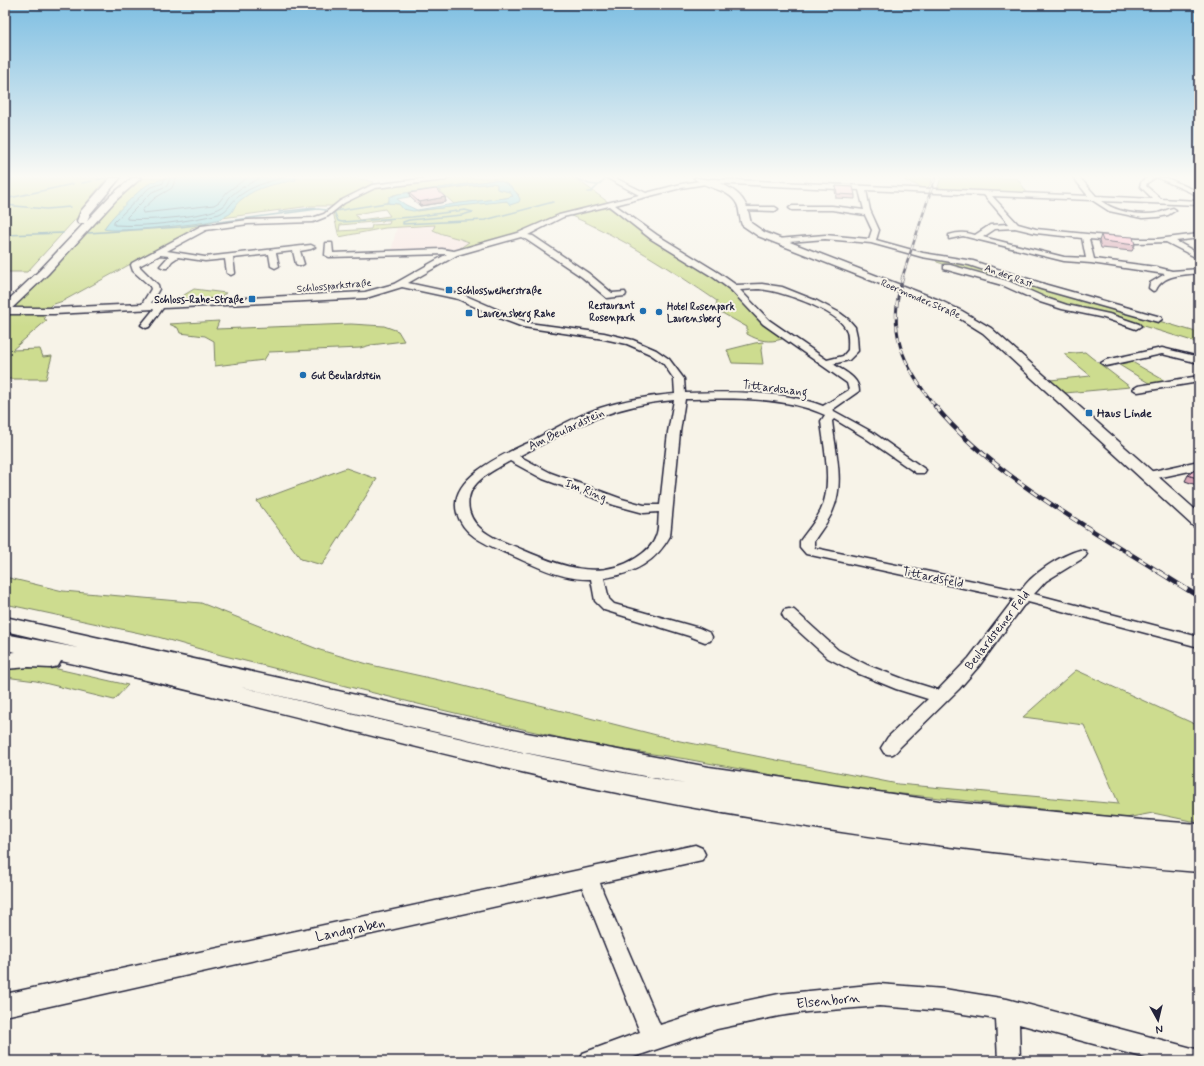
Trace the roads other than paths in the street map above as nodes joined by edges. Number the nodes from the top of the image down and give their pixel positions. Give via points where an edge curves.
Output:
1 (76, 228) edge
2 (85, 228) edge
3 (206, 228) edge
4 (536, 228) edge
5 (642, 228) edge
6 (751, 228) edge
7 (876, 228) edge
8 (992, 228) edge
9 (1022, 228) edge
10 (521, 235) junction
11 (1085, 236) junction
12 (1199, 236) edge
13 (977, 237) junction
14 (952, 238) dead end
15 (1168, 240) junction
16 (777, 241) junction
17 (871, 241) junction
18 (329, 245) dead end
19 (311, 247) dead end
20 (296, 249) junction
21 (272, 251) junction
22 (158, 252) junction
23 (454, 253) junction
24 (177, 255) junction
25 (930, 256) junction
26 (194, 257) junction
27 (229, 257) junction
28 (1199, 257) edge
29 (1091, 261) junction
30 (300, 264) dead end
31 (164, 266) dead end
32 (275, 266) dead end
33 (185, 267) dead end
34 (1199, 271) edge
35 (230, 273) dead end
36 (1172, 273) junction
37 (401, 284) junction
38 (734, 288) junction
39 (1153, 288) dead end
40 (622, 294) dead end
41 (1074, 295) junction
42 (5, 300) edge
43 (160, 306) junction
44 (144, 307) junction
45 (5, 310) edge
46 (1084, 311) junction
47 (1158, 319) dead end
48 (146, 325) dead end
49 (1136, 326) dead end
50 (1199, 360) edge
51 (825, 363) junction
52 (1106, 363) dead end
53 (1199, 379) edge
54 (1138, 389) dead end
55 (680, 395) junction
56 (828, 412) junction
57 (510, 456) junction
58 (1199, 465) edge
59 (920, 470) dead end
60 (1148, 476) junction
61 (666, 508) junction
62 (1199, 522) edge
63 (1080, 554) dead end
64 (597, 575) junction
65 (1026, 597) junction
66 (789, 614) dead end
67 (5, 618) edge
68 (5, 624) edge
69 (30, 628) junction
70 (704, 637) dead end
71 (5, 642) edge
72 (1199, 642) edge
73 (5, 661) edge
74 (126, 668) junction
75 (939, 698) junction
76 (890, 748) dead end
77 (1199, 836) edge
78 (695, 854) dead end
79 (1199, 858) edge
80 (589, 876) junction
81 (5, 1005) edge
82 (1007, 1010) junction
83 (654, 1038) junction
84 (591, 1061) edge
85 (1009, 1061) edge
86 (1196, 1061) edge

1 - 42 main road
2 - 45 main road
3 - 22 street
4 - 10 street, Schlossparkstraße
5 - 38 street
6 - 16 main road, Roermonder Straße
7 - 17 street
8 - 13 street
9 - 11 street
10 - 23 street, Schlossparkstraße
10 - 40 street via 530,238 585,274 610,296
11 - 15 street via 1137,241
11 - 29 street
12 - 15 street
13 - 14 street via 959,234
13 - 29 street via 1064,259
15 - 28 street
16 - 17 street, An der Rast via 825,237
16 - 60 main road, Roermonder Straße via 923,297 975,322 994,336
17 - 25 street, An der Rast
18 - 23 street via 329,255 442,251
19 - 20 street
20 - 21 street
20 - 30 street
21 - 27 street
21 - 32 street
22 - 24 street
22 - 44 street via 135,265 155,288
23 - 37 street, Schlossparkstraße
24 - 26 street
24 - 31 street via 169,259
25 - 41 street, An der Rast via 970,263
25 - 46 street, An der Rast via 932,261 942,265 1005,283 1043,300
26 - 27 street
26 - 33 street
27 - 35 street
29 - 36 street
34 - 36 street
36 - 39 street via 1153,285
37 - 43 street, Schlossparkstraße via 376,293 353,296
37 - 55 street via 461,297 526,325 615,338 640,345 658,355 673,370 679,379
38 - 51 street via 750,307 774,328
38 - 51 street via 777,288 814,303 844,320 852,332 853,352 846,358
41 - 46 street
41 - 47 street, An der Rast
43 - 44 street, Schlossparkstraße
43 - 48 street
44 - 45 street, Schlossparkstraße
46 - 49 street, An der Rast
50 - 52 street via 1162,351
51 - 56 street via 851,381 854,387 851,393
53 - 54 street
55 - 56 street, Tittardshang via 770,398 800,402
55 - 57 street, Am Beulardstein via 617,406 586,417
55 - 61 street, Am Beulardstein
56 - 59 street, Tittardshang via 845,420
56 - 65 street, Tittardsfeld via 826,421 832,495 821,522 807,541 807,547 812,551
57 - 61 street, Im Ring via 547,476 618,502 644,509
57 - 64 street, Am Beulardstein via 477,477 464,493 462,509 468,523 477,533 490,540 560,570
58 - 60 street
60 - 62 main road, Roermonder Straße
61 - 64 street, Am Beulardstein via 663,536 655,552 630,568
63 - 65 street, Beulardsteiner Feld via 1045,575 1028,589
64 - 70 street via 602,601 609,607
65 - 72 street, Tittardsfeld
65 - 75 street, Beulardsteiner Feld via 1018,603 974,662
66 - 75 street via 833,654 862,669
67 - 69 highway
68 - 69 highway
69 - 77 highway via 527,742 709,778 939,812
71 - 74 highway
73 - 74 highway via 36,660
74 - 79 highway via 510,760 705,798 939,834 1133,854
75 - 76 street, Beulardsteiner Feld
78 - 80 street, Landgraben
80 - 81 street, Landgraben
80 - 83 street via 593,892
82 - 83 street, Elsenborn via 944,1000 879,995 779,1005 717,1018
82 - 85 street
82 - 86 street, Elsenborn
83 - 84 street, Elsenborn

